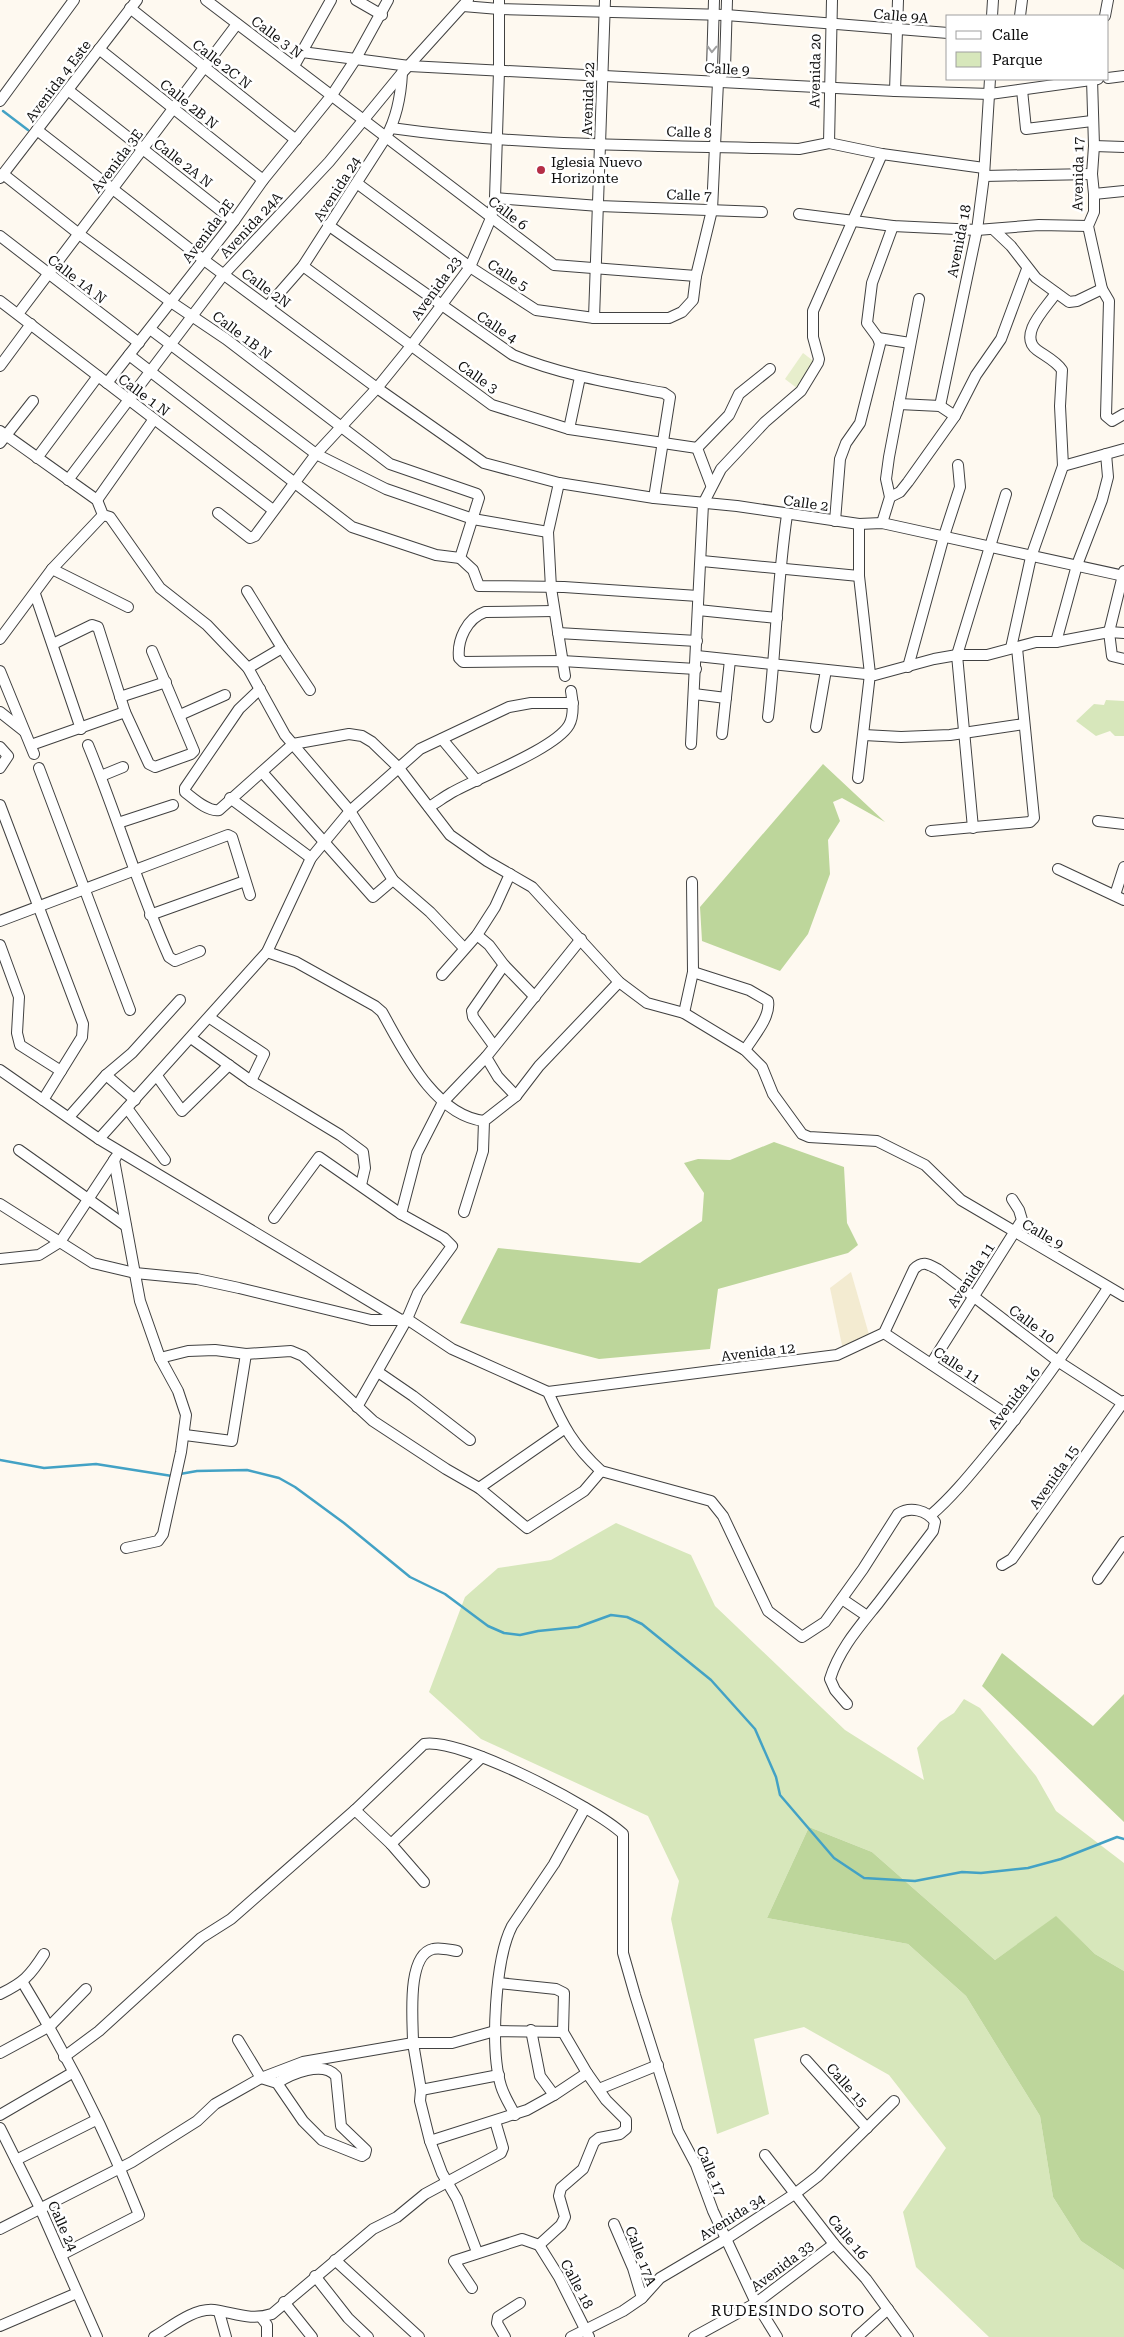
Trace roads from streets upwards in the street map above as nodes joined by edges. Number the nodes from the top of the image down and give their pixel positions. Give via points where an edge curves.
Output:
1 (74, 0) edge
2 (206, 0) edge
3 (331, 0) edge
4 (356, 0) edge
5 (388, 0) edge
6 (606, 0) edge
7 (714, 0) edge
8 (727, 0) edge
9 (832, 0) edge
10 (898, 0) edge
11 (993, 0) edge
12 (1022, 0) edge
13 (1108, 0) edge
14 (465, 3) edge
15 (134, 4) edge
16 (499, 5) edge
17 (605, 12) junction
18 (714, 14) junction
19 (382, 15) junction
20 (726, 15) junction
21 (992, 15) edge
22 (1020, 15) edge
23 (1105, 15) edge
24 (238, 24) junction
25 (830, 24) junction
26 (897, 29) junction
27 (946, 33) edge
28 (99, 49) junction
29 (302, 52) junction
30 (355, 60) junction
31 (294, 66) junction
32 (204, 68) junction
33 (406, 70) junction
34 (499, 70) junction
35 (1124, 76) edge
36 (602, 77) junction
37 (1109, 78) edge
38 (990, 80) edge
39 (1086, 80) edge
40 (1092, 80) edge
41 (718, 82) junction
42 (828, 87) junction
43 (68, 90) junction
44 (1022, 90) junction
45 (895, 91) junction
46 (990, 94) junction
47 (332, 95) junction
48 (0, 100) edge
49 (173, 108) junction
50 (1092, 120) junction
51 (364, 121) junction
52 (37, 130) junction
53 (389, 132) junction
54 (497, 139) junction
55 (296, 140) junction
56 (829, 143) junction
57 (600, 144) junction
58 (1094, 146) junction
59 (714, 147) junction
60 (1124, 147) edge
61 (143, 149) junction
62 (882, 154) junction
63 (984, 172) junction
64 (1092, 174) junction
65 (1, 176) edge
66 (263, 180) junction
67 (358, 184) junction
68 (112, 190) junction
69 (1124, 191) edge
70 (1094, 194) junction
71 (495, 198) junction
72 (599, 206) junction
73 (712, 210) junction
74 (762, 212) dead end
75 (799, 214) dead end
76 (491, 218) junction
77 (234, 221) junction
78 (853, 222) junction
79 (328, 225) junction
80 (893, 226) junction
81 (1088, 226) junction
82 (993, 229) junction
83 (977, 230) junction
84 (79, 234) junction
85 (0, 236) edge
86 (204, 260) junction
87 (303, 266) junction
88 (470, 267) junction
89 (597, 269) junction
90 (1027, 269) junction
91 (48, 274) junction
92 (224, 274) junction
93 (696, 276) junction
94 (1102, 289) junction
95 (1056, 293) junction
96 (918, 299) dead end
97 (0, 301) edge
98 (171, 302) junction
99 (441, 305) junction
100 (268, 306) junction
101 (18, 314) junction
102 (192, 314) junction
103 (594, 318) junction
104 (31, 324) junction
105 (150, 329) junction
106 (878, 338) junction
107 (910, 343) junction
108 (138, 344) junction
109 (170, 344) junction
110 (411, 346) junction
111 (129, 355) junction
112 (0, 366) edge
113 (770, 369) dead end
114 (149, 371) junction
115 (98, 376) junction
116 (580, 377) junction
117 (107, 383) junction
118 (377, 388) junction
119 (128, 399) junction
120 (33, 402) dead end
121 (899, 404) junction
122 (940, 406) junction
123 (1124, 414) edge
124 (955, 416) junction
125 (154, 419) junction
126 (341, 428) junction
127 (569, 429) junction
128 (2, 437) edge
129 (663, 444) junction
130 (697, 448) junction
131 (1124, 449) edge
132 (316, 454) junction
133 (1106, 454) junction
134 (37, 458) junction
135 (484, 463) joint
136 (958, 465) dead end
137 (1062, 466) junction
138 (68, 480) junction
139 (293, 483) junction
140 (559, 483) junction
141 (711, 485) junction
142 (1006, 494) dead end
143 (890, 497) junction
144 (654, 498) junction
145 (97, 500) junction
146 (703, 504) junction
147 (273, 510) junction
148 (218, 512) dead end
149 (103, 515) junction
150 (787, 515) junction
151 (473, 519) junction
152 (835, 521) junction
153 (882, 523) junction
154 (859, 524) junction
155 (548, 532) junction
156 (944, 536) junction
157 (989, 548) junction
158 (1031, 557) junction
159 (460, 558) junction
160 (702, 561) junction
161 (1077, 565) junction
162 (779, 568) junction
163 (52, 569) junction
164 (1124, 575) edge
165 (859, 576) junction
166 (551, 588) junction
167 (247, 591) dead end
168 (35, 594) junction
169 (698, 596) junction
170 (128, 608) dead end
171 (698, 610) junction
172 (554, 612) junction
173 (777, 618) junction
174 (1109, 632) junction
175 (1124, 633) edge
176 (558, 634) junction
177 (0, 639) edge
178 (697, 641) junction
179 (1056, 642) junction
180 (53, 644) junction
181 (282, 648) junction
182 (1014, 648) junction
183 (152, 651) dead end
184 (957, 655) junction
185 (697, 656) junction
186 (1124, 659) edge
187 (730, 660) junction
188 (562, 661) junction
189 (774, 664) junction
190 (908, 667) junction
191 (248, 668) junction
192 (696, 669) junction
193 (826, 670) junction
194 (0, 671) edge
195 (870, 674) junction
196 (565, 676) dead end
197 (166, 682) junction
198 (260, 689) junction
199 (310, 690) dead end
200 (571, 691) dead end
201 (694, 694) junction
202 (225, 695) dead end
203 (120, 697) junction
204 (726, 698) junction
205 (573, 703) junction
206 (0, 712) edge
207 (125, 712) junction
208 (180, 715) junction
209 (768, 717) dead end
210 (1024, 724) junction
211 (816, 727) dead end
212 (80, 729) junction
213 (25, 731) junction
214 (964, 733) junction
215 (722, 734) dead end
216 (864, 735) junction
217 (442, 739) junction
218 (293, 744) junction
219 (691, 744) dead end
220 (88, 745) dead end
221 (0, 747) edge
222 (123, 767) dead end
223 (398, 767) junction
224 (0, 768) edge
225 (39, 768) dead end
226 (262, 772) junction
227 (101, 776) junction
228 (858, 778) dead end
229 (477, 781) junction
230 (230, 798) junction
231 (0, 804) edge
232 (172, 805) dead end
233 (429, 807) junction
234 (350, 810) junction
235 (1098, 821) dead end
236 (118, 823) junction
237 (1124, 824) edge
238 (973, 828) junction
239 (931, 831) dead end
240 (326, 841) junction
241 (311, 858) junction
242 (1124, 867) edge
243 (135, 869) junction
244 (1058, 869) dead end
245 (510, 874) junction
246 (393, 880) junction
247 (245, 881) junction
248 (692, 882) dead end
249 (84, 888) junction
250 (250, 895) dead end
251 (1120, 898) edge
252 (38, 907) junction
253 (150, 915) junction
254 (0, 922) edge
255 (477, 935) junction
256 (581, 939) junction
257 (0, 945) edge
258 (464, 948) junction
259 (200, 951) dead end
260 (266, 952) junction
261 (504, 965) junction
262 (693, 972) junction
263 (442, 975) dead end
264 (619, 982) junction
265 (535, 997) junction
266 (180, 1000) dead end
267 (130, 1010) dead end
268 (684, 1013) junction
269 (210, 1018) junction
270 (191, 1038) junction
271 (494, 1046) junction
272 (744, 1050) junction
273 (486, 1057) junction
274 (228, 1065) junction
275 (0, 1070) edge
276 (61, 1071) junction
277 (106, 1075) junction
278 (156, 1076) junction
279 (251, 1081) junction
280 (516, 1096) junction
281 (43, 1100) junction
282 (135, 1100) junction
283 (443, 1102) junction
284 (127, 1108) junction
285 (68, 1117) junction
286 (484, 1121) junction
287 (99, 1139) junction
288 (19, 1150) dead end
289 (117, 1156) junction
290 (165, 1160) dead end
291 (361, 1185) junction
292 (1012, 1199) dead end
293 (88, 1200) junction
294 (0, 1204) edge
295 (464, 1212) dead end
296 (401, 1214) junction
297 (274, 1218) dead end
298 (126, 1226) junction
299 (1014, 1234) junction
300 (60, 1242) junction
301 (0, 1259) edge
302 (135, 1273) junction
303 (1108, 1288) junction
304 (973, 1296) junction
305 (1124, 1296) edge
306 (404, 1319) junction
307 (884, 1333) junction
308 (246, 1354) junction
309 (160, 1358) junction
310 (1059, 1362) junction
311 (931, 1364) junction
312 (378, 1372) junction
313 (548, 1392) junction
314 (1124, 1402) edge
315 (357, 1407) junction
316 (1015, 1420) junction
317 (564, 1429) junction
318 (185, 1435) junction
319 (470, 1440) dead end
320 (601, 1471) junction
321 (478, 1488) junction
322 (930, 1515) junction
323 (1124, 1542) edge
324 (126, 1548) dead end
325 (1002, 1565) dead end
326 (1098, 1579) dead end
327 (842, 1599) junction
328 (867, 1616) junction
329 (847, 1704) dead end
330 (482, 1757) junction
331 (585, 1808) junction
332 (355, 1810) junction
333 (391, 1844) junction
334 (424, 1882) dead end
335 (456, 1951) dead end
336 (44, 1954) dead end
337 (23, 1983) junction
338 (499, 1983) junction
339 (86, 1989) dead end
340 (0, 1994) edge
341 (50, 2026) junction
342 (531, 2030) junction
343 (495, 2031) junction
344 (563, 2032) junction
345 (238, 2040) dead end
346 (413, 2043) junction
347 (0, 2053) edge
348 (64, 2057) junction
349 (806, 2060) dead end
350 (658, 2065) junction
351 (72, 2073) junction
352 (587, 2073) junction
353 (499, 2075) junction
354 (261, 2078) junction
355 (276, 2082) junction
356 (599, 2089) junction
357 (421, 2090) junction
358 (554, 2096) junction
359 (894, 2101) dead end
360 (0, 2115) edge
361 (515, 2115) junction
362 (96, 2120) junction
363 (495, 2122) junction
364 (0, 2128) edge
365 (867, 2128) junction
366 (430, 2141) junction
367 (766, 2156) dead end
368 (16, 2160) junction
369 (120, 2169) junction
370 (447, 2181) junction
371 (796, 2193) junction
372 (40, 2208) junction
373 (614, 2224) dead end
374 (0, 2230) edge
375 (726, 2239) junction
376 (834, 2244) junction
377 (539, 2245) junction
378 (477, 2252) junction
379 (60, 2256) junction
380 (335, 2260) junction
381 (315, 2276) junction
382 (472, 2288) dead end
383 (77, 2293) junction
384 (642, 2298) junction
385 (284, 2302) junction
386 (520, 2303) dead end
387 (756, 2303) junction
388 (888, 2309) junction
389 (219, 2312) junction
390 (261, 2318) junction
391 (0, 2326) edge
392 (587, 2334) edge
393 (98, 2337) edge
394 (154, 2337) edge
395 (226, 2337) edge
396 (267, 2337) edge
397 (312, 2337) edge
398 (368, 2337) edge
399 (419, 2337) edge
400 (505, 2337) edge
401 (571, 2337) edge
402 (694, 2337) edge
403 (777, 2337) edge
404 (857, 2337) edge
405 (908, 2337) edge

1 - 48 street
2 - 24 street, Calle 3 N
3 - 29 street
4 - 19 street
5 - 19 street
6 - 17 street, Avenida 22
7 - 18 street
8 - 20 street
9 - 25 street, Avenida 20
10 - 26 street
11 - 21 street
12 - 22 street
13 - 23 street
14 - 16 street, Calle 9A
14 - 33 street, Avenida 24A
15 - 28 street, Avenida 4 Este
15 - 32 street, Calle 2C N
16 - 17 street, Calle 9A
16 - 34 street, Avenida 23
17 - 18 street, Calle 9A
17 - 36 street, Avenida 22
18 - 20 street, Calle 9A
18 -> 41 street via 712,69
19 - 30 street
20 - 25 street, Calle 9A
20 - 41 street via 725,68
24 - 31 street, Calle 3 N
24 - 32 street, Avenida 3E
25 - 26 street, Calle 9A
25 - 42 street, Avenida 20
26 - 27 street, Calle 9A
26 - 45 street
28 - 43 street, Avenida 4 Este
28 - 49 street, Calle 2B N
29 - 30 street, Calle 9
29 - 31 street
30 - 33 street, Calle 9
30 - 47 street
31 - 47 street, Calle 3 N
32 - 49 street, Avenida 3E
32 - 55 street, Calle 2C N
33 - 34 street, Calle 9
33 - 51 street, Avenida 24A
33 - 53 street, Avenida 24
34 - 36 street, Calle 9
34 - 54 street, Avenida 23
35 - 37 street
36 - 41 street, Calle 9
36 - 57 street, Avenida 22
38 - 46 street, Avenida 18
39 - 44 street, Calle 9
40 - 50 street, Avenida 17
41 - 42 street, Calle 9
41 - 59 street
42 - 45 street, Calle 9
42 - 56 street, Avenida 20
43 - 52 street, Avenida 4 Este
43 - 61 street, Calle 2A N
44 - 46 street, Calle 9
44 - 50 street via 1026,129
45 - 46 street, Calle 9
46 - 63 street, Avenida 18
47 - 51 street, Calle 6
47 - 55 street, Avenida 2E
49 - 61 street, Avenida 3E
49 - 66 street, Calle 2B N
50 - 58 street, Avenida 17
51 - 53 street, Calle 6
51 - 92 street, Avenida 24A via 330,162
52 - 65 street, Avenida 4 Este
52 - 68 street, Calle 2N
53 - 54 street, Calle 8
53 - 67 street, Avenida 24
53 - 76 street, Calle 6
54 - 57 street, Calle 8
54 - 71 street, Avenida 23
55 - 66 street, Avenida 2E
56 - 59 street, Calle 8 via 799,149
56 - 62 street, Calle 8
57 - 59 street, Calle 8
57 - 72 street, Avenida 22
58 - 60 street
58 - 64 street, Avenida 17
59 - 73 street
61 - 68 street, Avenida 3E
61 - 77 street, Calle 2A N
62 - 63 street, Calle 8
62 - 78 street
63 - 64 street, Calle 8
63 - 83 street, Avenida 18
64 - 70 street, Avenida 17
65 - 84 street, Calle 1B N
66 - 77 street, Avenida 2E
67 - 79 street, Avenida 24
67 - 88 street, Calle 5
68 - 84 street, Avenida 3E
68 - 86 street, Calle 2N
69 - 70 street
70 - 81 street, Avenida 17 via 1094,212
71 - 72 street, Calle 7
71 - 76 street, Avenida 23
72 - 73 street, Calle 7
72 - 89 street, Avenida 22
73 - 74 street, Calle 7
73 - 93 street
75 - 78 street
76 - 88 street, Avenida 23
76 - 89 street, Calle 6 via 554,265
77 - 86 street, Avenida 2E
78 - 80 street
78 - 141 street via 813,310 813,337 818,363 801,391 765,422 721,469
79 - 87 street, Avenida 24
79 - 99 street, Calle 4
80 - 83 street
80 - 106 street via 872,283 867,323
81 - 82 street via 1039,225
81 - 94 street, Avenida 17
82 - 83 street
82 - 90 street
83 - 122 street, Avenida 18
84 - 91 street, Avenida 3E
84 - 98 street, Calle 1B N
85 - 91 street, Calle 1A N
86 - 92 street, Calle 2N
86 - 98 street, Avenida 2E
87 - 100 street, Avenida 24
87 - 110 street, Calle 3
88 - 99 street, Avenida 23
88 - 103 street, Calle 5 via 536,310
89 - 93 street, Calle 6
89 - 103 street, Avenida 22
90 - 95 street
90 - 124 street via 1001,339 976,375
91 - 101 street, Avenida 3E
91 - 108 street, Calle 1A N
92 - 100 street, Calle 2N
92 - 102 street, Avenida 24A
93 - 103 street, Calle 5 via 693,300 682,312 669,318
94 - 95 street via 1069,302
94 - 123 street, Avenida 17 via 1109,301 1106,416 1112,420
95 - 137 street via 1031,329 1030,338 1033,347 1062,370
96 - 107 street
97 - 101 street, Calle 1 N
98 - 102 street, Calle 1B N
98 - 105 street, Avenida 2E
99 - 110 street, Avenida 23
99 - 116 street, Calle 4 via 513,355
100 - 118 street, Calle 2N
101 - 104 street, Calle 1 N
102 - 109 street, Avenida 24A
102 - 126 street, Calle 1B N
104 - 112 street
104 - 115 street, Calle 1 N
105 - 108 street, Avenida 2E
105 - 109 street
106 - 107 street
106 - 152 street via 880,344 860,423 846,443 840,459
107 - 121 street
108 - 111 street, Avenida 2E
109 - 114 street, Avenida 24A
109 - 132 street
110 - 118 street, Avenida 23
110 - 127 street, Calle 3 via 492,405
111 - 114 street
111 - 117 street, Avenida 2E
113 - 130 street via 739,394 729,415
114 - 119 street, Avenida 24A
114 - 139 street
115 - 117 street, Calle 1 N
115 - 134 street
116 - 127 street
116 - 129 street, Calle 4 via 664,393 670,397
117 - 119 street, Calle 1 N
118 - 126 street, Avenida 23
118 - 135 street, Calle 2N
119 - 125 street, Calle 1 N
119 - 138 street, Avenida 24A
120 - 128 street
121 - 122 street
121 - 143 street via 886,479
122 - 124 street
124 - 143 street via 900,492
125 - 145 street
125 - 147 street, Calle 1 N
126 - 132 street, Avenida 23
126 - 151 street, Calle 1B N via 390,464 477,494 479,498
127 - 129 street, Calle 3
128 - 134 street
129 - 130 street, Calle 3
129 - 144 street
130 - 141 street
131 - 133 street
132 - 139 street, Avenida 23
132 - 151 street via 386,489
133 - 137 street
133 - 161 street via 1108,477 1102,500
134 - 138 street
135 - 140 street, Calle 2
136 - 156 street via 960,487
137 - 158 street
138 - 145 street
139 - 147 street, Avenida 23
139 - 159 street via 352,527 436,555
140 - 144 street, Calle 2
140 - 155 street
141 - 146 street
142 - 157 street
143 - 153 street
144 - 146 street, Calle 2
145 - 149 street
146 - 150 street, Calle 2
146 - 160 street
147 - 148 street, Avenida 23 via 250,538
149 - 163 street
149 - 191 street via 110,516 160,588 207,625
150 - 152 street, Calle 2
150 - 162 street
151 - 155 street
151 - 159 street
152 - 154 street, Calle 2
153 - 154 street, Calle 2
153 - 156 street, Calle 2
154 - 165 street
155 - 166 street
156 - 157 street, Calle 2
156 - 190 street
157 - 158 street, Calle 2
157 - 184 street
158 - 161 street, Calle 2
158 - 182 street
159 - 166 street via 473,570 479,586
160 - 162 street
160 - 169 street
161 - 164 street, Calle 2
161 - 179 street
162 - 165 street
162 - 173 street
163 - 168 street
163 - 170 street
164 - 174 street
165 - 195 street
166 - 169 street
166 - 172 street
167 - 181 street
168 - 177 street
168 - 180 street
169 - 171 street
171 - 173 street
171 - 178 street
172 - 176 street
172 - 188 street via 478,614 462,634 459,658 463,662
173 - 189 street
174 - 175 street
174 - 179 street
174 - 186 street via 1112,656
176 - 178 street
176 - 188 street
178 - 185 street
179 - 182 street via 1036,642
180 - 203 street via 96,625
180 - 212 street
181 - 191 street
181 - 199 street
182 - 184 street via 987,655
182 - 210 street
183 - 197 street
184 - 190 street
184 - 214 street
185 - 187 street
185 - 192 street
187 - 189 street
187 - 204 street
188 - 192 street
188 - 196 street
189 - 193 street
189 - 209 street
190 - 195 street
191 - 198 street
192 - 201 street
193 - 195 street
193 - 211 street
194 - 213 street
195 - 216 street
197 - 203 street
197 - 208 street
198 - 218 street
198 - 230 street via 239,709 185,788 185,792 197,802 216,811
200 - 205 street
201 - 204 street
201 - 219 street
202 - 208 street
203 - 207 street
204 - 215 street
205 - 217 street via 531,703 509,707
205 - 229 street via 566,729 548,743
206 - 213 street
207 - 208 street via 152,766 194,751
207 - 212 street
210 - 214 street
210 - 238 street via 1034,818 1030,822
212 - 213 street via 33,749
214 - 216 street via 901,737
214 - 238 street
216 - 228 street
217 - 223 street via 420,750
217 - 229 street
218 - 223 street, Calle 9 via 348,734 362,736
218 - 226 street
218 - 234 street
220 - 227 street
221 - 224 street via 8,756
222 - 227 street
223 - 233 street, Calle 9
223 - 234 street
225 - 249 street
226 - 230 street
226 - 240 street
227 - 236 street
229 - 233 street
230 - 241 street
231 - 252 street
232 - 236 street
233 - 245 street, Calle 9 via 450,835
234 - 240 street
234 - 246 street
235 - 237 street
236 - 243 street
238 - 239 street
240 - 241 street
240 - 246 street via 373,897
241 - 260 street
242 - 251 street
243 - 247 street via 228,835 232,837
243 - 249 street
243 - 253 street
244 - 251 street
245 - 255 street via 495,907
245 - 256 street, Calle 9 via 532,887
246 - 258 street
247 - 250 street
247 - 253 street
248 - 262 street
249 - 252 street
249 - 267 street
252 - 254 street
252 - 276 street via 83,1024 82,1038
253 - 259 street via 172,960
255 - 258 street
255 - 261 street
256 - 264 street, Calle 9
256 - 265 street
257 - 276 street via 19,997 17,1033 20,1044
258 - 263 street
260 - 269 street
260 - 283 street via 296,962 367,1000 382,1012 411,1063
261 - 265 street
261 - 271 street via 472,1011
262 - 268 street
262 - 272 street via 749,990 768,1001 769,1007 761,1025
264 - 268 street, Calle 9 via 647,1003
264 - 280 street via 539,1066
265 - 271 street
266 - 277 street via 132,1053
268 - 272 street, Calle 9
269 - 270 street
269 - 279 street via 264,1054
270 - 274 street
270 - 278 street
271 - 273 street
272 - 299 street, Calle 9 via 762,1067 773,1094 802,1134 810,1138 877,1141 925,1165 961,1200
273 - 280 street via 498,1077
273 - 283 street
274 - 278 street via 182,1111
274 - 279 street
275 - 281 street
276 - 281 street
277 - 282 street
277 - 285 street
278 - 282 street
279 - 291 street via 363,1152 365,1168
280 - 286 street
281 - 285 street
282 - 284 street
283 - 286 street via 470,1119
283 - 296 street via 417,1153
284 - 287 street
284 - 290 street
285 - 287 street
286 - 295 street via 483,1150
287 - 289 street
288 - 293 street
289 - 293 street
289 - 298 street
289 - 306 street
291 - 296 street
291 - 297 street via 319,1157
292 - 299 street, Avenida 11 via 1022,1220
293 - 298 street
293 - 300 street
294 - 300 street
296 - 306 street via 444,1238 452,1246 418,1292
298 - 302 street
299 - 303 street, Calle 9
299 - 304 street, Avenida 11
300 - 301 street via 39,1255
300 - 302 street via 92,1263
302 - 306 street via 198,1279 370,1320
302 - 309 street via 140,1301
303 - 305 street, Calle 9
303 - 310 street, Avenida 16
304 - 307 street, Calle 10 via 939,1270 926,1263 920,1264 914,1270
304 - 310 street, Calle 10
304 - 311 street, Avenida 11
306 - 312 street
306 - 313 street via 452,1349
307 - 311 street, Calle 11
307 - 313 street, Avenida 12 via 837,1355
308 - 309 street via 214,1350
308 - 315 street via 292,1351 303,1356
308 - 318 street via 232,1442
309 - 318 street via 178,1390 186,1415
310 - 314 street, Calle 10
310 - 316 street, Avenida 16
311 - 316 street, Calle 11
312 - 315 street
312 - 319 street
313 - 317 street
314 - 325 street, Avenida 15 via 1012,1559
315 - 321 street via 446,1470
316 - 322 street, Avenida 16 via 950,1498
317 - 320 street
317 - 321 street
318 - 324 street via 163,1534 158,1541
320 - 321 street via 584,1490 527,1528
320 - 327 street via 711,1501 723,1516 768,1611 802,1637 825,1622
322 - 327 street via 912,1509 898,1514
322 - 328 street via 935,1522 933,1531
323 - 326 street
327 - 328 street
328 - 329 street via 842,1651 830,1679
330 - 331 street via 554,1788
330 - 332 street via 447,1745 424,1744
330 - 333 street
331 - 338 street via 554,1864 507,1936
331 - 350 street, Calle 17 via 623,1834 623,1954
332 - 333 street
332 - 348 street via 231,1919 200,1938 99,2031
333 - 334 street
335 - 346 street via 434,1949 418,1961 413,1990
336 - 337 street
337 - 340 street
337 - 341 street
338 - 343 street
338 - 344 street via 556,1989 564,1993
339 - 341 street
341 - 347 street
341 - 348 street
342 - 343 street
342 - 344 street
342 - 358 street via 540,2076
343 - 346 street via 452,2043
343 - 353 street
344 - 352 street
345 - 354 street
346 - 354 street via 303,2062
346 - 357 street
348 - 351 street
349 - 365 street, Calle 15
350 - 356 street
350 - 375 street, Calle 17 via 678,2131 696,2165
351 - 360 street
351 - 362 street
352 - 356 street
352 - 358 street
353 - 357 street
353 - 361 street
354 - 355 street
354 - 369 street via 215,2104 197,2121
355 - 355 street via 308,2071 331,2071 336,2076 341,2126 366,2150 365,2154 354,2154 322,2140 303,2121
356 - 377 street via 626,2120 626,2129 594,2142 583,2169 561,2188 559,2196 565,2217 562,2225
357 - 366 street via 420,2100
358 - 361 street
359 - 365 street, Avenida 34
361 - 363 street
362 - 368 street
362 - 369 street
363 - 366 street
363 - 370 street via 503,2148 501,2153
364 - 368 street, Calle 24
365 - 371 street, Avenida 34
366 - 370 street
367 - 371 street, Calle 16
368 - 372 street, Calle 24
369 - 372 street
369 - 379 street via 139,2215
370 - 378 street
370 - 380 street via 373,2230
371 - 375 street, Avenida 34
371 - 376 street, Calle 16
372 - 374 street
372 - 379 street, Calle 24
373 - 384 street, Calle 17A
375 - 384 street, Avenida 34 via 660,2278
375 - 387 street, Calle 17
376 - 387 street, Avenida 33
376 - 388 street, Calle 16
377 - 378 street via 522,2239
377 - 392 street, Calle 18
378 - 382 street via 454,2261
379 - 383 street, Calle 24
380 - 381 street
380 - 399 street
381 - 385 street
381 - 398 street via 348,2318
383 - 391 street
383 - 393 street, Calle 24
384 - 392 street, Avenida 34
385 - 390 street via 272,2314
385 - 397 street
386 - 400 street via 498,2317 497,2323
387 - 402 street, Avenida 33
387 - 403 street, Calle 17
388 - 404 street
388 - 405 street, Calle 16
389 - 390 street
389 - 394 street via 195,2314
389 - 395 street
390 - 396 street via 266,2325
392 - 401 street, Avenida 34

